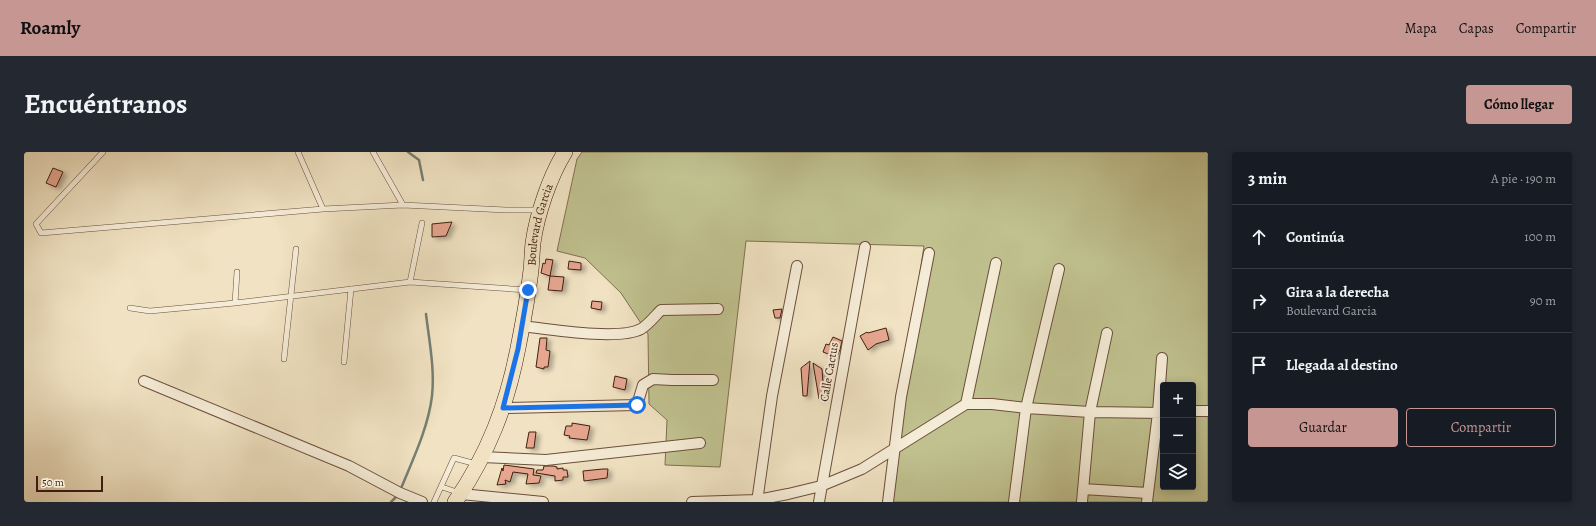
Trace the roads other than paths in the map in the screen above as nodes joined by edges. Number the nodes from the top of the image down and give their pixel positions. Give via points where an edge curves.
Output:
1 (103, 152) edge
2 (298, 152) edge
3 (373, 152) edge
4 (565, 152) edge
5 (403, 205) junction
6 (324, 210) junction
7 (541, 210) junction
8 (422, 223) dead end
9 (865, 246) dead end
10 (296, 249) dead end
11 (930, 253) dead end
12 (996, 264) dead end
13 (797, 266) dead end
14 (1059, 269) dead end
15 (237, 272) dead end
16 (410, 282) junction
17 (351, 289) junction
18 (528, 290) junction
19 (292, 296) junction
20 (235, 303) junction
21 (130, 308) dead end
22 (718, 309) dead end
23 (522, 326) junction
24 (1107, 333) dead end
25 (1162, 358) dead end
26 (284, 359) dead end
27 (344, 362) dead end
28 (713, 380) dead end
29 (144, 381) dead end
30 (1161, 382) edge
31 (966, 404) junction
32 (503, 408) junction
33 (1026, 408) junction
34 (1196, 411) edge
35 (1208, 411) edge
36 (1090, 412) junction
37 (1160, 413) edge
38 (700, 443) dead end
39 (896, 447) junction
40 (480, 461) junction
41 (821, 486) junction
42 (442, 487) junction
43 (1083, 490) junction
44 (458, 498) edge
45 (1147, 498) edge
46 (757, 501) edge
47 (422, 502) edge
48 (434, 502) edge
49 (543, 502) edge
50 (692, 502) edge
51 (819, 502) edge
52 (888, 502) edge
53 (1014, 502) edge
54 (1082, 502) edge

1 - 6 lane via 36,224 41,234
2 - 6 lane
3 - 5 lane
4 - 7 main road, Boulevard Garcia
5 - 6 lane
5 - 7 lane
7 - 18 main road, Boulevard Garcia via 533,243
8 - 16 lane
9 - 41 street, Calle Cactus
10 - 19 lane
11 - 39 street via 901,397
12 - 31 street
13 - 46 street via 772,396
14 - 33 street
15 - 20 lane
16 - 17 lane
16 - 18 lane
17 - 19 lane
17 - 27 lane
18 - 23 main road, Boulevard Garcia
19 - 20 lane
19 - 26 lane
20 - 21 lane via 150,311
22 - 23 street via 661,310 641,329 623,334 584,333
23 - 32 main road, Boulevard Garcia
24 - 36 street
25 - 30 street
28 - 32 street via 653,379 643,385 637,405
29 - 47 street via 349,466
31 - 33 street
31 - 39 street
32 - 40 main road, Boulevard Garcia
33 - 36 street
33 - 53 street
34 - 35 street
36 - 37 street
36 - 43 street
37 - 45 street
38 - 40 street via 546,460
39 - 41 street via 862,469
39 - 52 street
40 - 42 lane via 454,458
40 - 44 main road, Boulevard Garcia
41 - 46 street
41 - 51 street, Calle Cactus
42 - 44 lane
42 - 48 lane
43 - 45 street
43 - 54 street
44 - 49 street
46 - 50 street

